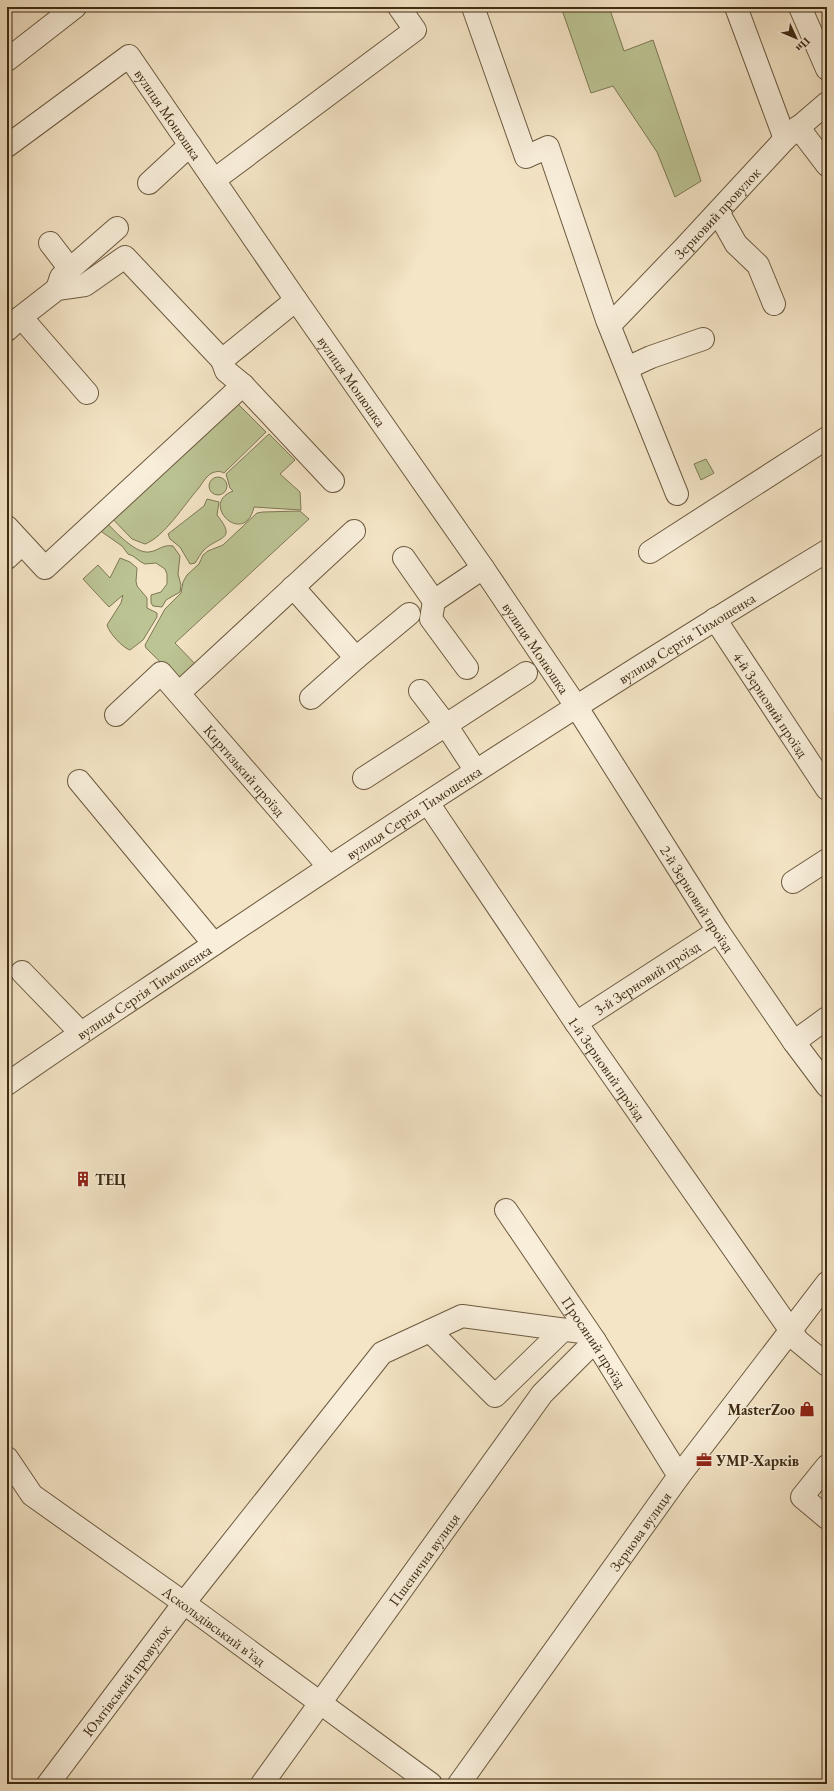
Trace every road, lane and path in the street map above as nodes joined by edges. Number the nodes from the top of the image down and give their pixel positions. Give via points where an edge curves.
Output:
1 (75, 7) edge
2 (399, 7) edge
3 (473, 7) edge
4 (736, 7) edge
5 (800, 7) edge
6 (7, 60) edge
7 (827, 69) edge
8 (827, 102) edge
9 (792, 133) junction
10 (190, 145) junction
11 (7, 146) edge
12 (827, 165) edge
13 (214, 180) junction
14 (149, 183) dead end
15 (718, 212) junction
16 (117, 228) dead end
17 (50, 243) dead end
18 (70, 269) junction
19 (57, 290) junction
20 (296, 300) junction
21 (774, 304) dead end
22 (14, 324) edge
23 (610, 325) junction
24 (703, 339) dead end
25 (222, 360) junction
26 (627, 368) junction
27 (243, 385) junction
28 (87, 393) dead end
29 (827, 438) edge
30 (333, 481) dead end
31 (677, 494) dead end
32 (7, 528) edge
33 (354, 531) dead end
34 (14, 551) edge
35 (827, 551) edge
36 (650, 552) dead end
37 (404, 558) dead end
38 (483, 568) junction
39 (293, 587) junction
40 (434, 601) junction
41 (409, 614) dead end
42 (715, 619) junction
43 (356, 658) junction
44 (467, 668) dead end
45 (526, 673) dead end
46 (420, 691) dead end
47 (179, 693) junction
48 (311, 698) dead end
49 (576, 706) junction
50 (116, 715) dead end
51 (446, 724) junction
52 (476, 771) junction
53 (364, 778) dead end
54 (79, 781) dead end
55 (827, 789) edge
56 (428, 802) junction
57 (827, 860) edge
58 (329, 867) junction
59 (793, 882) dead end
60 (718, 931) junction
61 (214, 944) junction
62 (22, 972) dead end
63 (827, 1018) edge
64 (576, 1023) junction
65 (80, 1032) junction
66 (794, 1042) junction
67 (7, 1084) edge
68 (827, 1086) edge
69 (506, 1210) dead end
70 (827, 1283) edge
71 (563, 1330) junction
72 (430, 1331) junction
73 (791, 1331) junction
74 (592, 1337) junction
75 (827, 1365) edge
76 (7, 1458) edge
77 (827, 1466) edge
78 (679, 1476) junction
79 (827, 1518) edge
80 (184, 1603) junction
81 (321, 1702) junction
82 (48, 1784) edge
83 (262, 1784) edge
84 (431, 1784) edge
85 (459, 1784) edge

1 - 6 street
2 - 13 street via 415,30
3 - 23 street via 526,156 548,147
4 - 9 street
5 - 7 street
8 - 9 street, Зерновий провулок
9 - 12 street
9 - 15 street, Зерновий провулок
10 - 11 street, вулиця Монюшка via 129,56
10 - 13 street, вулиця Монюшка
10 - 14 street
13 - 20 street, вулиця Монюшка
15 - 21 street via 736,244 758,265
15 - 23 street, Зерновий провулок
16 - 18 street
17 - 18 street
18 - 19 street via 61,277
19 - 22 street
19 - 25 street via 85,285 125,257
20 - 25 street
20 - 38 street, вулиця Монюшка
22 - 28 street
23 - 26 street
24 - 26 street
25 - 27 street via 226,371
26 - 31 street
27 - 30 street
27 - 34 street via 45,568
29 - 36 street
32 - 34 street
33 - 39 street
35 - 42 street, вулиця Сергія Тимошенка
37 - 40 street
38 - 40 street
38 - 49 street, вулиця Монюшка
39 - 43 street
39 - 47 street
40 - 44 street via 431,619
41 - 43 street
42 - 49 street, вулиця Сергія Тимошенка
42 - 55 street, 4-й Зерновий проїзд
43 - 48 street
45 - 51 street
46 - 51 street
47 - 50 street, Киргизький проїзд via 161,673
47 - 58 street, Киргизький проїзд
49 - 52 street, вулиця Сергія Тимошенка
49 - 60 street, 2-й Зерновий проїзд
51 - 52 street
51 - 53 street
52 - 56 street, вулиця Сергія Тимошенка
54 - 61 street
56 - 58 street, вулиця Сергія Тимошенка
56 - 64 street, 1-й Зерновий проїзд
57 - 59 street
58 - 61 street, вулиця Сергія Тимошенка
60 - 64 street, 3-й Зерновий проїзд
60 - 66 street, 2-й Зерновий проїзд
61 - 65 street, вулиця Сергія Тимошенка
62 - 65 street
63 - 66 street
64 - 73 street, 1-й Зерновий проїзд
65 - 67 street, вулиця Сергія Тимошенка
66 - 68 street, 2-й Зерновий проїзд
69 - 74 street, Просяний проїзд
70 - 73 street, Зернова вулиця
71 - 72 street, Юмтівський провулок via 462,1316
71 - 72 street via 495,1396
71 - 74 street, Юмтівський провулок
72 - 80 street, Юмтівський провулок via 382,1353
73 - 75 street, 1-й Зерновий проїзд via 798,1341
73 - 78 street, Зернова вулиця
74 - 78 street, Просяний проїзд
74 - 81 street, Пшенична вулиця via 542,1394
76 - 80 street, Аскольдівський в'їзд via 32,1496
77 - 79 street via 802,1497
78 - 85 street, Зернова вулиця
80 - 81 street, Аскольдівський в'їзд
80 - 82 street, Юмтівський провулок
81 - 83 street, Пшенична вулиця
81 - 84 street, Аскольдівський в'їзд

